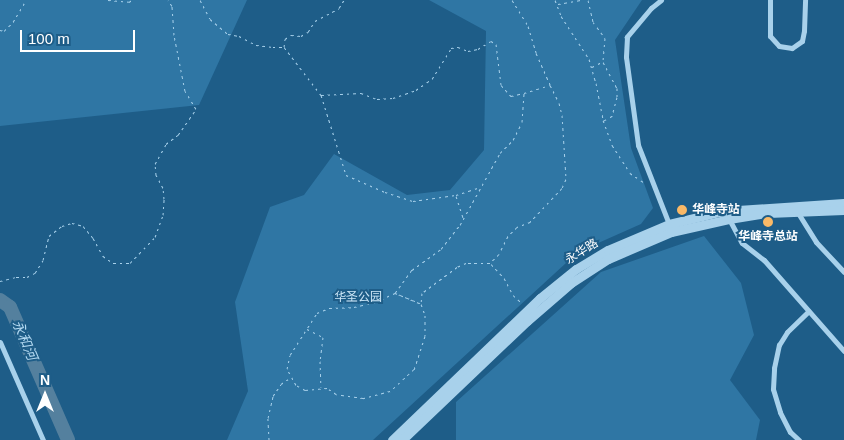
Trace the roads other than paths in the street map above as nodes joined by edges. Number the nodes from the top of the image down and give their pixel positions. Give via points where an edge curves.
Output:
1 (661, 0) edge
2 (770, 0) edge
3 (804, 0) edge
4 (844, 203) edge
5 (844, 210) edge
6 (798, 213) junction
7 (729, 219) junction
8 (670, 228) junction
9 (844, 272) edge
10 (809, 311) junction
11 (0, 342) edge
12 (844, 351) edge
13 (44, 440) edge
14 (392, 440) edge
15 (402, 440) edge
16 (799, 440) edge

1 - 8 street via 634,28 626,47 638,145
2 - 3 street via 770,36 779,46 792,48 802,41
4 - 8 street, 永华路 via 744,208 695,216
5 - 6 street, 永华路
6 - 7 street, 永华路 via 768,213
6 - 9 street via 816,242
7 - 8 street, 永华路
7 - 10 street via 742,242 764,260
8 - 14 street, 永华路 via 627,241 593,259 559,283
8 - 15 street, 永华路 via 608,259 571,283
10 - 12 street
10 - 16 street via 787,332 779,345 774,368 773,389 780,412 790,432
11 - 13 street

